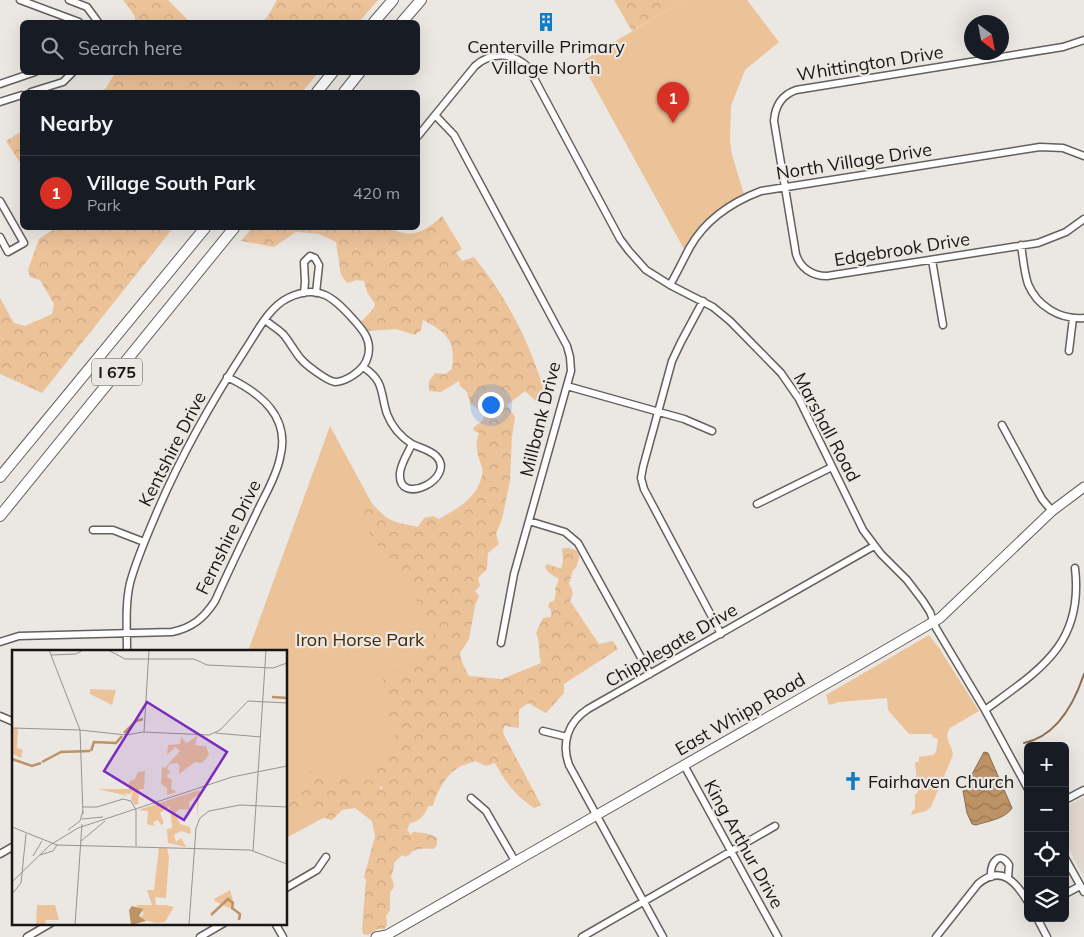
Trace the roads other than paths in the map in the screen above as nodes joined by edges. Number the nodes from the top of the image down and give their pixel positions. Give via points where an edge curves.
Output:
1 (20, 0) edge
2 (69, 0) edge
3 (393, 0) edge
4 (421, 0) edge
5 (74, 20) edge
6 (97, 20) edge
7 (376, 20) edge
8 (404, 20) edge
9 (1084, 40) edge
10 (26, 75) edge
11 (70, 75) edge
12 (330, 75) edge
13 (358, 75) edge
14 (0, 84) edge
15 (37, 90) edge
16 (318, 90) edge
17 (346, 90) edge
18 (20, 96) edge
19 (0, 102) edge
20 (435, 115) junction
21 (420, 134) edge
22 (1084, 156) edge
23 (785, 187) junction
24 (0, 201) edge
25 (1084, 219) edge
26 (203, 230) edge
27 (232, 230) edge
28 (0, 237) edge
29 (1021, 245) junction
30 (932, 260) junction
31 (670, 285) junction
32 (304, 293) junction
33 (316, 293) junction
34 (703, 302) junction
35 (1073, 318) junction
36 (1084, 318) edge
37 (265, 320) junction
38 (943, 325) dead end
39 (1069, 352) dead end
40 (363, 367) junction
41 (227, 377) junction
42 (567, 386) junction
43 (658, 411) junction
44 (1002, 425) dead end
45 (712, 430) dead end
46 (412, 444) junction
47 (832, 467) junction
48 (0, 477) edge
49 (1084, 487) edge
50 (757, 504) dead end
51 (1052, 511) junction
52 (0, 516) edge
53 (529, 521) junction
54 (93, 530) dead end
55 (144, 542) junction
56 (874, 546) junction
57 (1075, 568) dead end
58 (933, 621) junction
59 (127, 633) junction
60 (721, 634) junction
61 (0, 642) edge
62 (501, 643) dead end
63 (127, 650) edge
64 (650, 674) junction
65 (985, 710) junction
66 (0, 716) edge
67 (12, 721) edge
68 (543, 731) dead end
69 (567, 737) junction
70 (684, 765) junction
71 (1027, 787) edge
72 (1084, 790) edge
73 (471, 798) dead end
74 (1069, 798) edge
75 (597, 814) junction
76 (775, 826) dead end
77 (731, 852) junction
78 (326, 857) dead end
79 (515, 861) junction
80 (1069, 865) edge
81 (992, 876) junction
82 (1008, 878) junction
83 (288, 887) edge
84 (1082, 889) edge
85 (1069, 893) edge
86 (1024, 896) edge
87 (644, 901) junction
88 (1039, 922) edge
89 (49, 924) edge
90 (222, 924) edge
91 (276, 924) edge
92 (386, 936) edge
93 (27, 937) edge
94 (200, 937) edge
95 (283, 937) edge
96 (376, 937) edge
97 (582, 937) edge
98 (664, 937) edge
99 (778, 937) edge
100 (936, 937) edge
101 (1047, 937) edge

1 - 5 street
2 - 6 street via 87,7
3 - 7 highway
4 - 8 highway
9 - 23 street, Whittington Drive via 1063,47 791,92 778,104 774,114
10 - 14 street
11 - 15 street via 63,82
12 - 16 highway
13 - 17 highway
18 - 19 street
20 - 21 street, Marshall Road
20 - 31 street, Marshall Road via 475,66 485,59 502,55 523,62 532,73 620,239 638,262
20 - 42 street, Millbank Drive via 454,135 567,346 571,365
22 - 23 street, North Village Drive via 1063,148 1040,146
23 - 30 street, Edgebrook Drive via 796,254 803,267 814,274 827,276
23 - 31 street, North Village Drive via 748,196 712,220 690,246
24 - 28 street via 24,243 8,252
25 - 29 street, Edgebrook Drive via 1057,236
26 - 48 highway, I 675
27 - 52 highway, I 675
29 - 30 street, Edgebrook Drive
29 - 35 street via 1027,278 1036,297 1054,312
30 - 38 street
31 - 34 street, Marshall Road
32 - 33 street
32 - 33 street via 304,262 310,256 319,263
32 - 37 street, Kentshire Drive via 281,302
33 - 40 street via 334,299 366,335 369,352
34 - 43 street via 676,351
34 - 47 street, Marshall Road via 730,321 788,380
35 - 36 street
35 - 39 street
37 - 40 street via 283,335 304,362 330,380 344,380
37 - 41 street, Kentshire Drive
40 - 46 street via 375,376 380,385 394,428
41 - 55 street, Kentshire Drive via 178,464
41 - 59 street, Fernshire Drive via 258,395 276,415 282,442 278,467 215,601 205,614 194,624 179,630
42 - 43 street
42 - 53 street, Millbank Drive
43 - 45 street
43 - 60 street via 642,483
44 - 51 street via 1042,499
46 - 46 street via 436,456 440,463 437,476 419,489 406,486 400,477
47 - 50 street
47 - 56 street, Marshall Road
49 - 51 main road, East Whipp Road
51 - 58 main road, East Whipp Road via 940,618
53 - 62 street, Millbank Drive via 514,574
53 - 64 street via 565,532 578,543
54 - 55 street via 113,530
55 - 59 street, Kentshire Drive via 130,583
56 - 58 street, Marshall Road via 916,590
56 - 60 street, Chipplegate Drive
57 - 65 street via 1075,610 1070,629 1061,644 1040,668
58 - 65 street, Marshall Road
58 - 70 main road, East Whipp Road
59 - 61 street, Fernshire Drive via 19,636
59 - 63 street, Kentshire Drive
60 - 64 street, Chipplegate Drive
64 - 69 street, Chipplegate Drive via 582,713 571,725
65 - 71 street, Marshall Road
66 - 67 street
68 - 69 street
69 - 75 street via 565,750 569,765
70 - 75 main road, East Whipp Road
70 - 77 street, King Arthur Drive
72 - 74 street
73 - 79 street via 486,811
75 - 79 main road, East Whipp Road
75 - 87 street
76 - 77 street
77 - 87 street
77 - 99 street, King Arthur Drive
78 - 83 street via 317,870
79 - 92 main road, East Whipp Road
80 - 84 street
81 - 82 street
81 - 82 street via 991,866 999,859 1009,865
81 - 100 street via 978,884
82 - 86 street
84 - 85 street
87 - 97 street
87 - 98 street
88 - 101 street
89 - 93 street
90 - 94 street
91 - 95 street
92 - 96 main road, East Whipp Road

